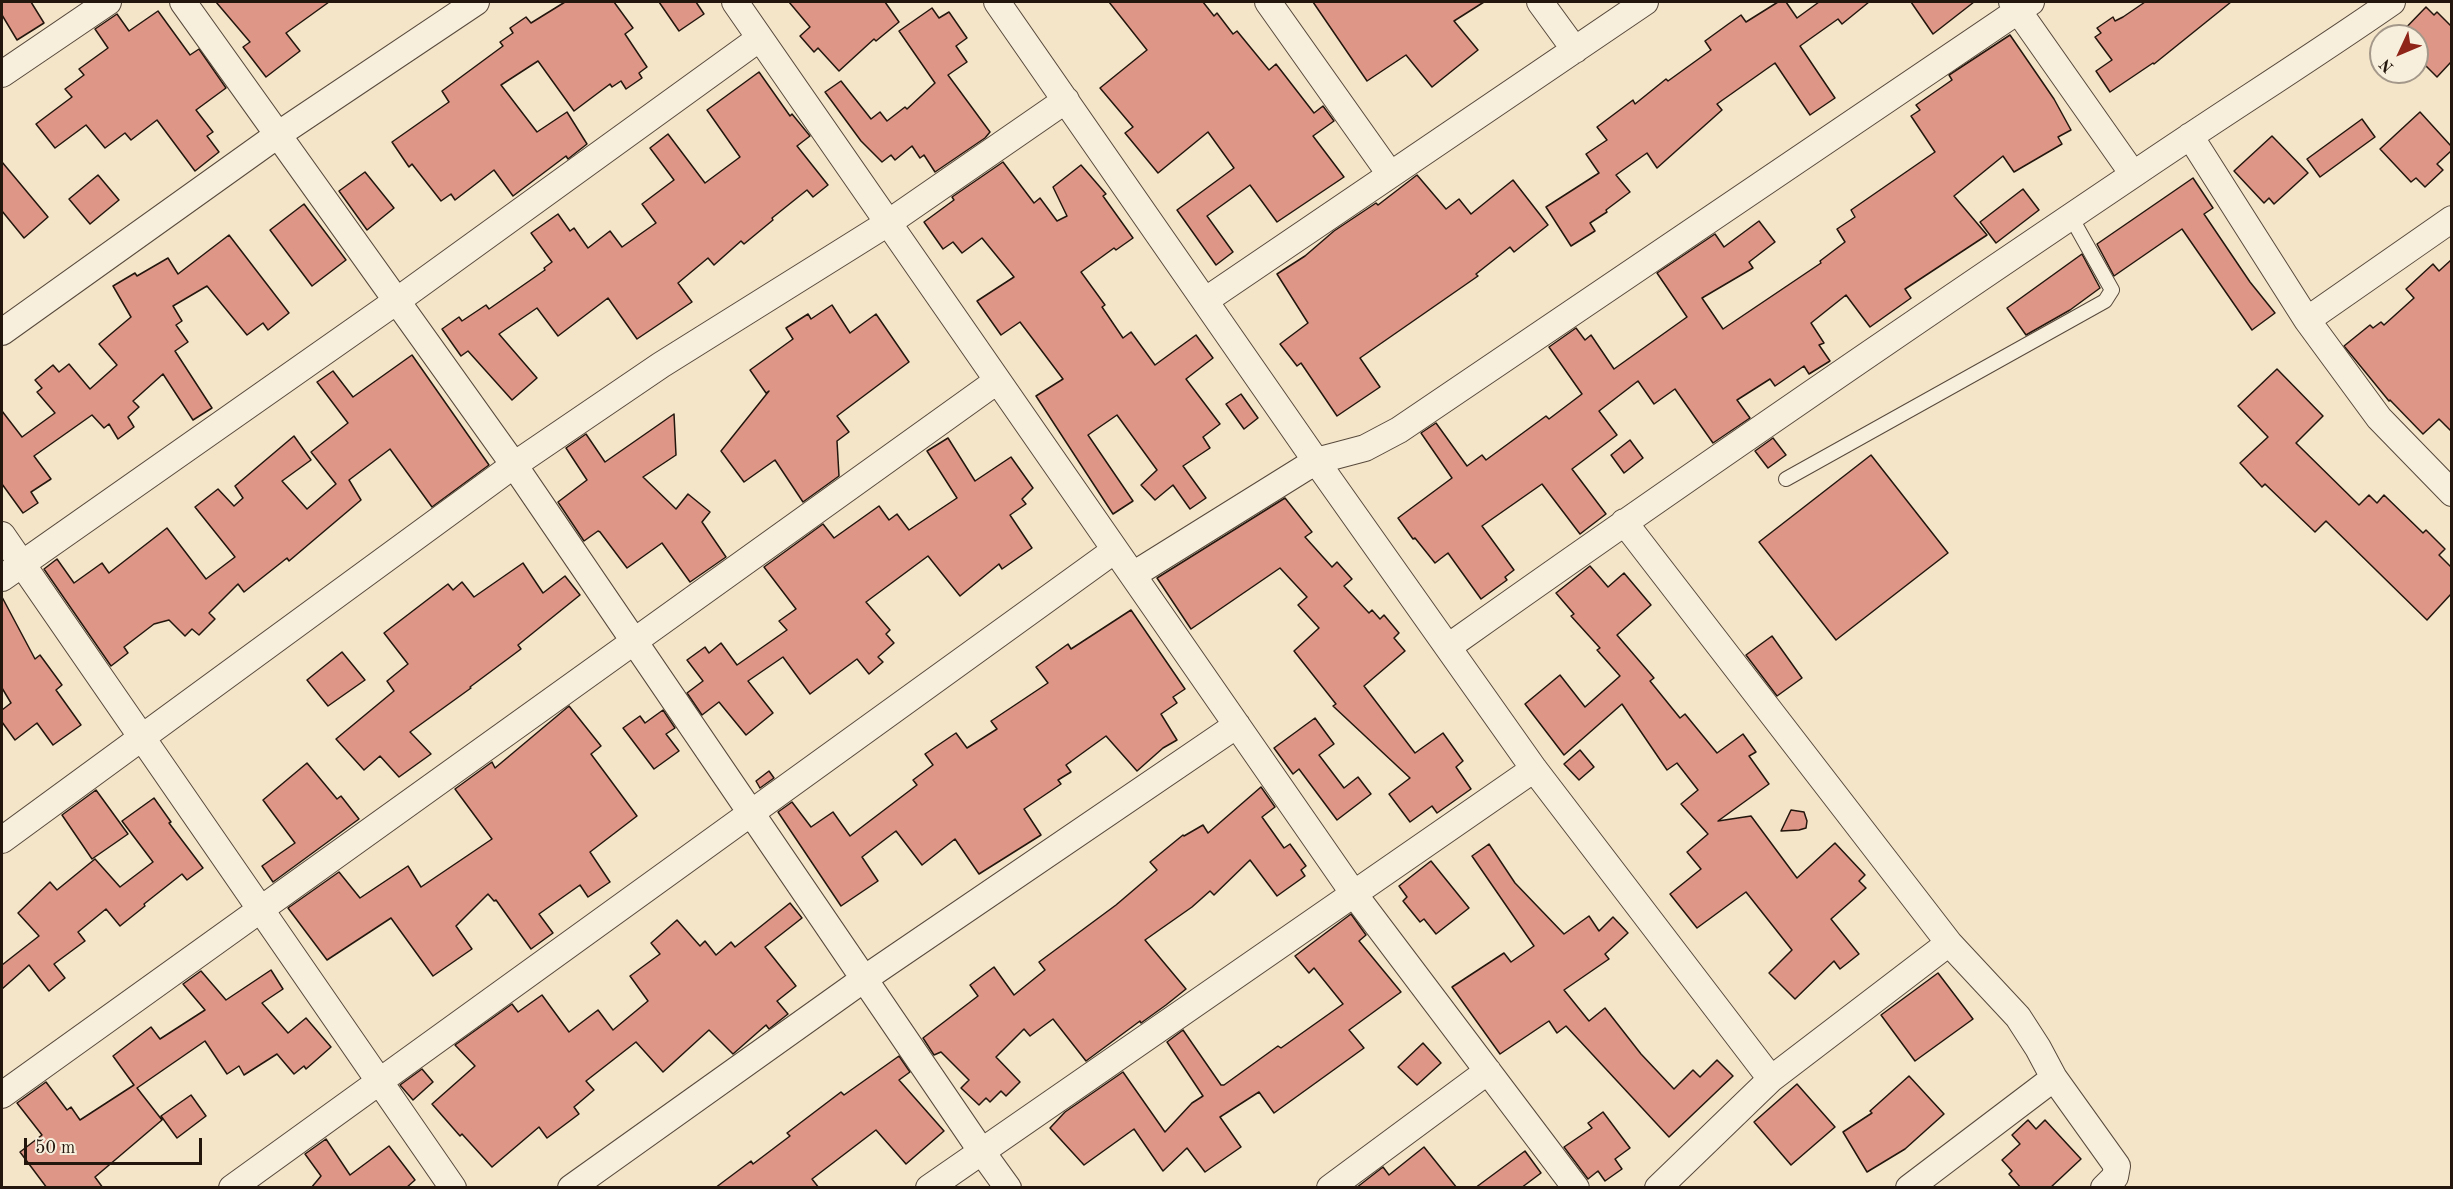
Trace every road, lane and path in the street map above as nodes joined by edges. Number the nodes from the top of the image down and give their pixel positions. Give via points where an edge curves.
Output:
1 (108, 2) edge
2 (183, 2) edge
3 (476, 2) edge
4 (735, 2) edge
5 (997, 2) edge
6 (1268, 2) edge
7 (1540, 2) edge
8 (1646, 2) edge
9 (2392, 2) edge
10 (2021, 4) edge
11 (760, 38) junction
12 (1575, 50) junction
13 (2, 74) edge
14 (1066, 100) junction
15 (279, 134) junction
16 (2190, 136) junction
17 (1390, 174) junction
18 (2133, 174) junction
19 (2071, 218) junction
20 (2451, 219) edge
21 (888, 223) junction
22 (398, 300) junction
23 (1206, 300) junction
24 (2307, 320) junction
25 (2, 332) edge
26 (998, 381) junction
27 (1316, 461) junction
28 (514, 465) junction
29 (1786, 479) dead end
30 (2447, 480) edge
31 (1624, 522) junction
32 (2, 535) edge
33 (1115, 550) junction
34 (11, 571) edge
35 (1132, 575) junction
36 (634, 641) junction
37 (1448, 647) junction
38 (1237, 725) junction
39 (140, 738) junction
40 (1534, 770) junction
41 (751, 813) junction
42 (2, 840) edge
43 (1354, 894) junction
44 (261, 909) junction
45 (1949, 943) junction
46 (864, 979) junction
47 (1488, 1071) junction
48 (2054, 1078) junction
49 (1771, 1079) junction
50 (380, 1081) junction
51 (2, 1095) edge
52 (982, 1152) junction
53 (232, 1188) edge
54 (453, 1188) edge
55 (571, 1188) edge
56 (929, 1188) edge
57 (1008, 1188) edge
58 (1330, 1188) edge
59 (1576, 1188) edge
60 (1658, 1188) edge
61 (1910, 1188) edge
62 (2104, 1188) edge

1 - 13 street
2 - 15 street
3 - 15 street
4 - 11 street
5 - 14 street
6 - 17 street
7 - 12 street
8 - 12 street
9 - 16 street
10 - 18 street
10 - 27 street via 1399,430 1365,448
11 - 21 street
11 - 22 street
12 - 17 street
14 - 21 street
14 - 23 street
15 - 22 street
15 - 25 street
16 - 18 street
16 - 24 street
17 - 23 street
18 - 19 street
19 - 29 lane via 2112,290 2105,301
19 - 31 street
20 - 24 street
21 - 26 street
21 - 28 street via 661,365
22 - 28 street
22 - 34 street
23 - 27 street
24 - 30 street via 2379,418
26 - 33 street
26 - 36 street
27 - 35 street
27 - 37 street
28 - 36 street
28 - 39 street
31 - 37 street
31 - 45 street
32 - 34 street
33 - 35 street
33 - 41 street
34 - 39 street
35 - 38 street
36 - 41 street
36 - 44 street
37 - 40 street
38 - 43 street
38 - 46 street
39 - 42 street
39 - 44 street
40 - 43 street
40 - 49 street
41 - 46 street
41 - 50 street
43 - 47 street
43 - 52 street
44 - 50 street
44 - 51 street
45 - 48 street via 2018,1017
45 - 49 street
46 - 52 street
46 - 55 street
47 - 58 street
47 - 59 street
48 - 61 street
48 - 62 street via 2117,1166 2115,1177
49 - 60 street
50 - 53 street
50 - 54 street
52 - 56 street
52 - 57 street

